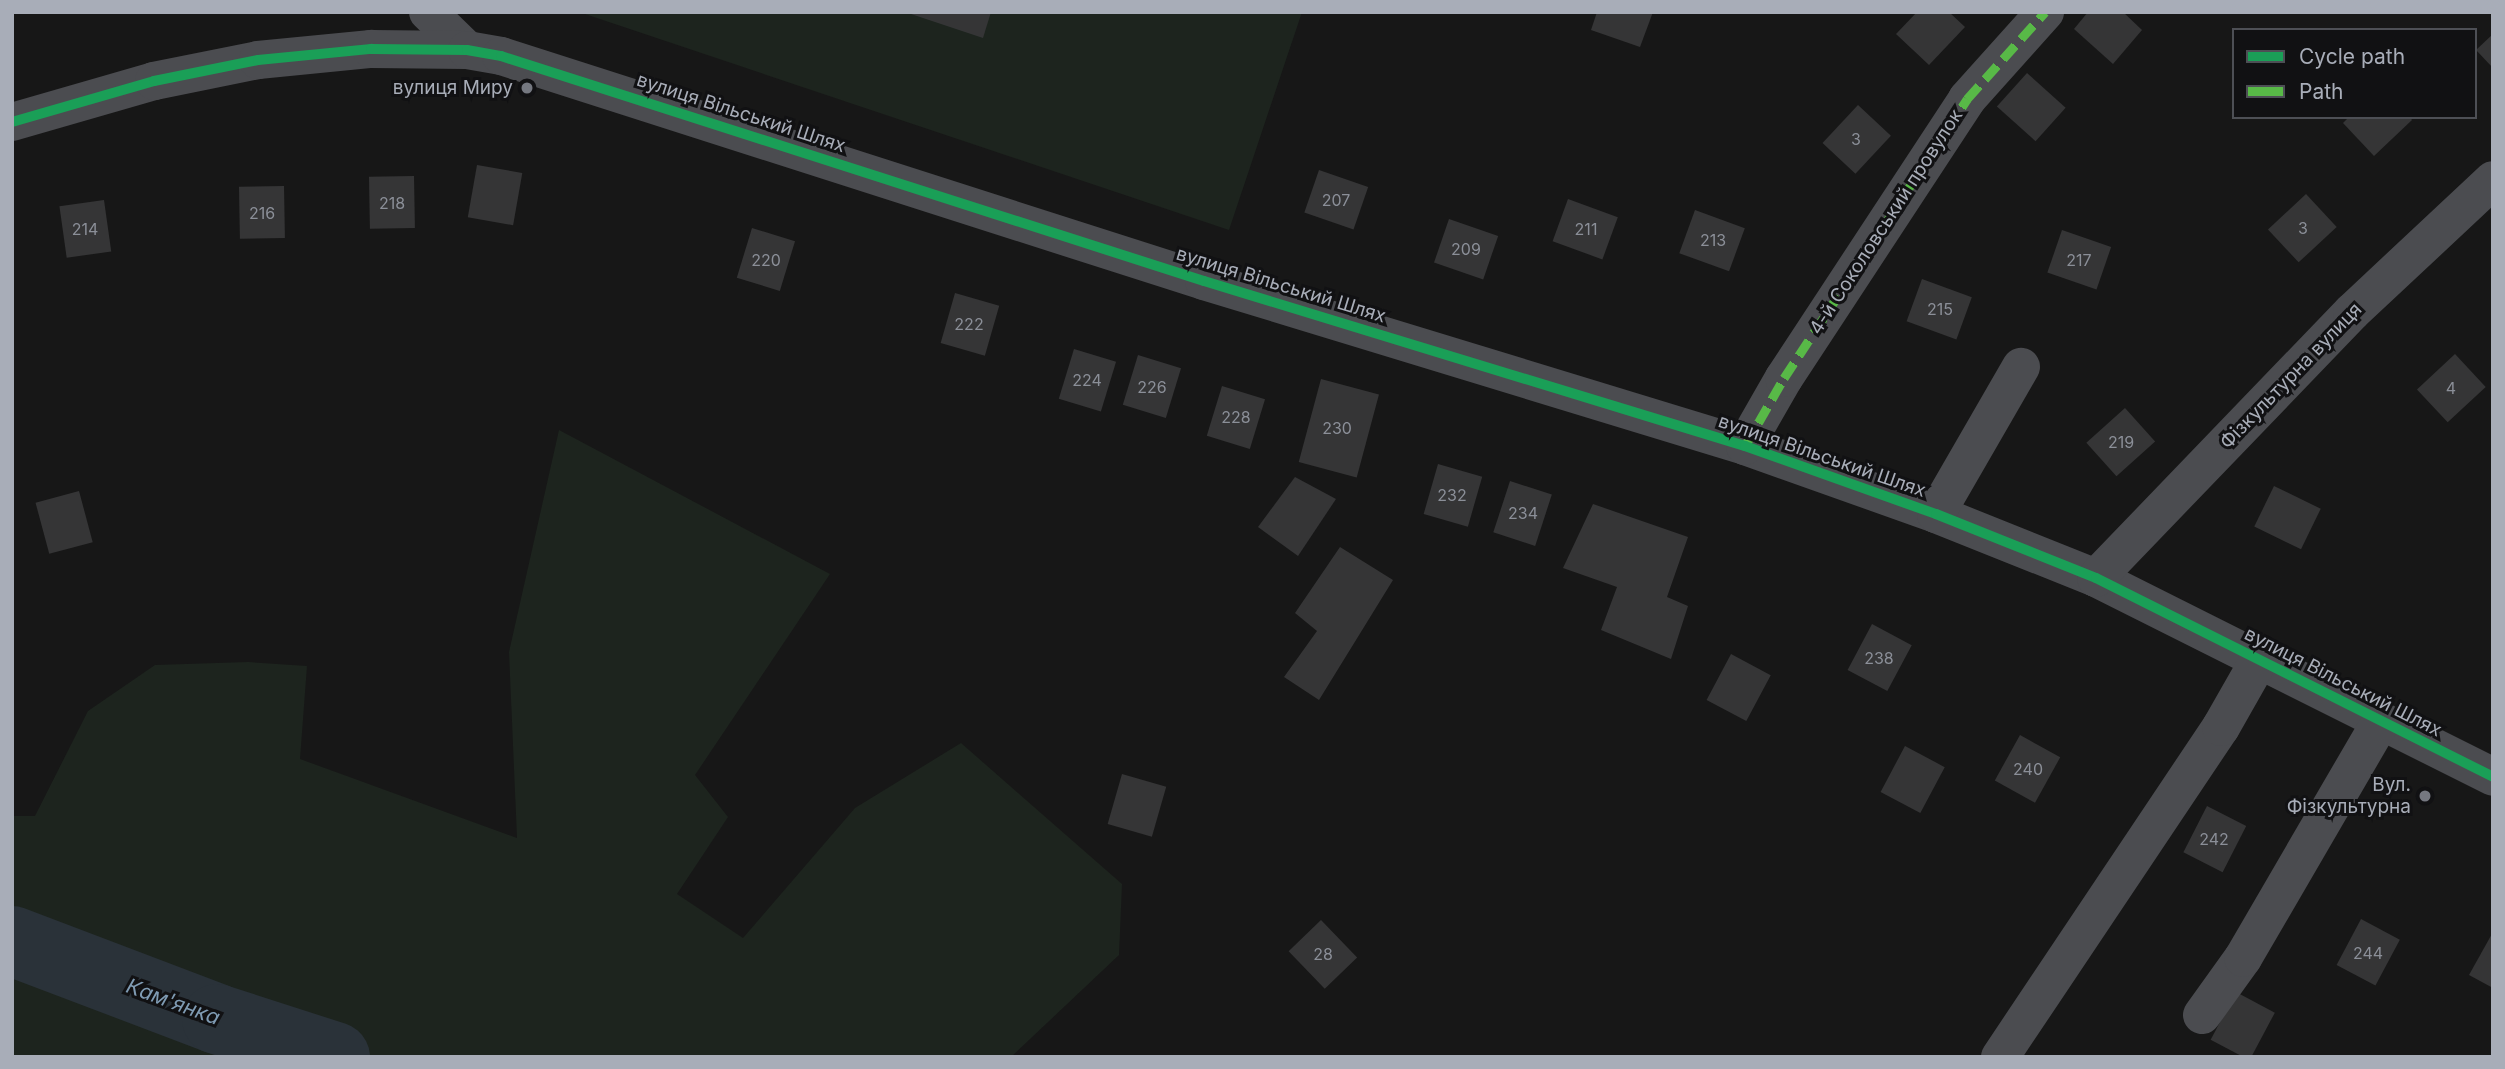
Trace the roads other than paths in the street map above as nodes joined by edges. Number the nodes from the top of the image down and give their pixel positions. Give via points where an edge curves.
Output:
1 (428, 12) edge
2 (2045, 12) edge
3 (467, 50) junction
4 (12, 122) edge
5 (2493, 180) edge
6 (2021, 367) dead end
7 (1745, 446) junction
8 (1936, 514) junction
9 (2096, 578) junction
10 (2259, 660) junction
11 (2381, 721) junction
12 (2493, 777) edge
13 (2202, 1015) dead end
14 (2000, 1057) edge

1 - 3 street
2 - 7 street, 4-й Соколовський провулок via 1967,99 1784,378
3 - 4 street, вулиця Вільський Шлях via 371,49 258,60 154,81
3 - 7 street, вулиця Вільський Шлях via 555,72 1204,281
5 - 9 street, Фізкультурна вулиця via 2352,312
6 - 8 street
7 - 8 street, вулиця Вільський Шлях
8 - 9 street, вулиця Вільський Шлях
9 - 10 street, вулиця Вільський Шлях
10 - 11 street, вулиця Вільський Шлях
10 - 14 street via 2221,727
11 - 12 street, вулиця Вільський Шлях
11 - 13 street via 2243,958

